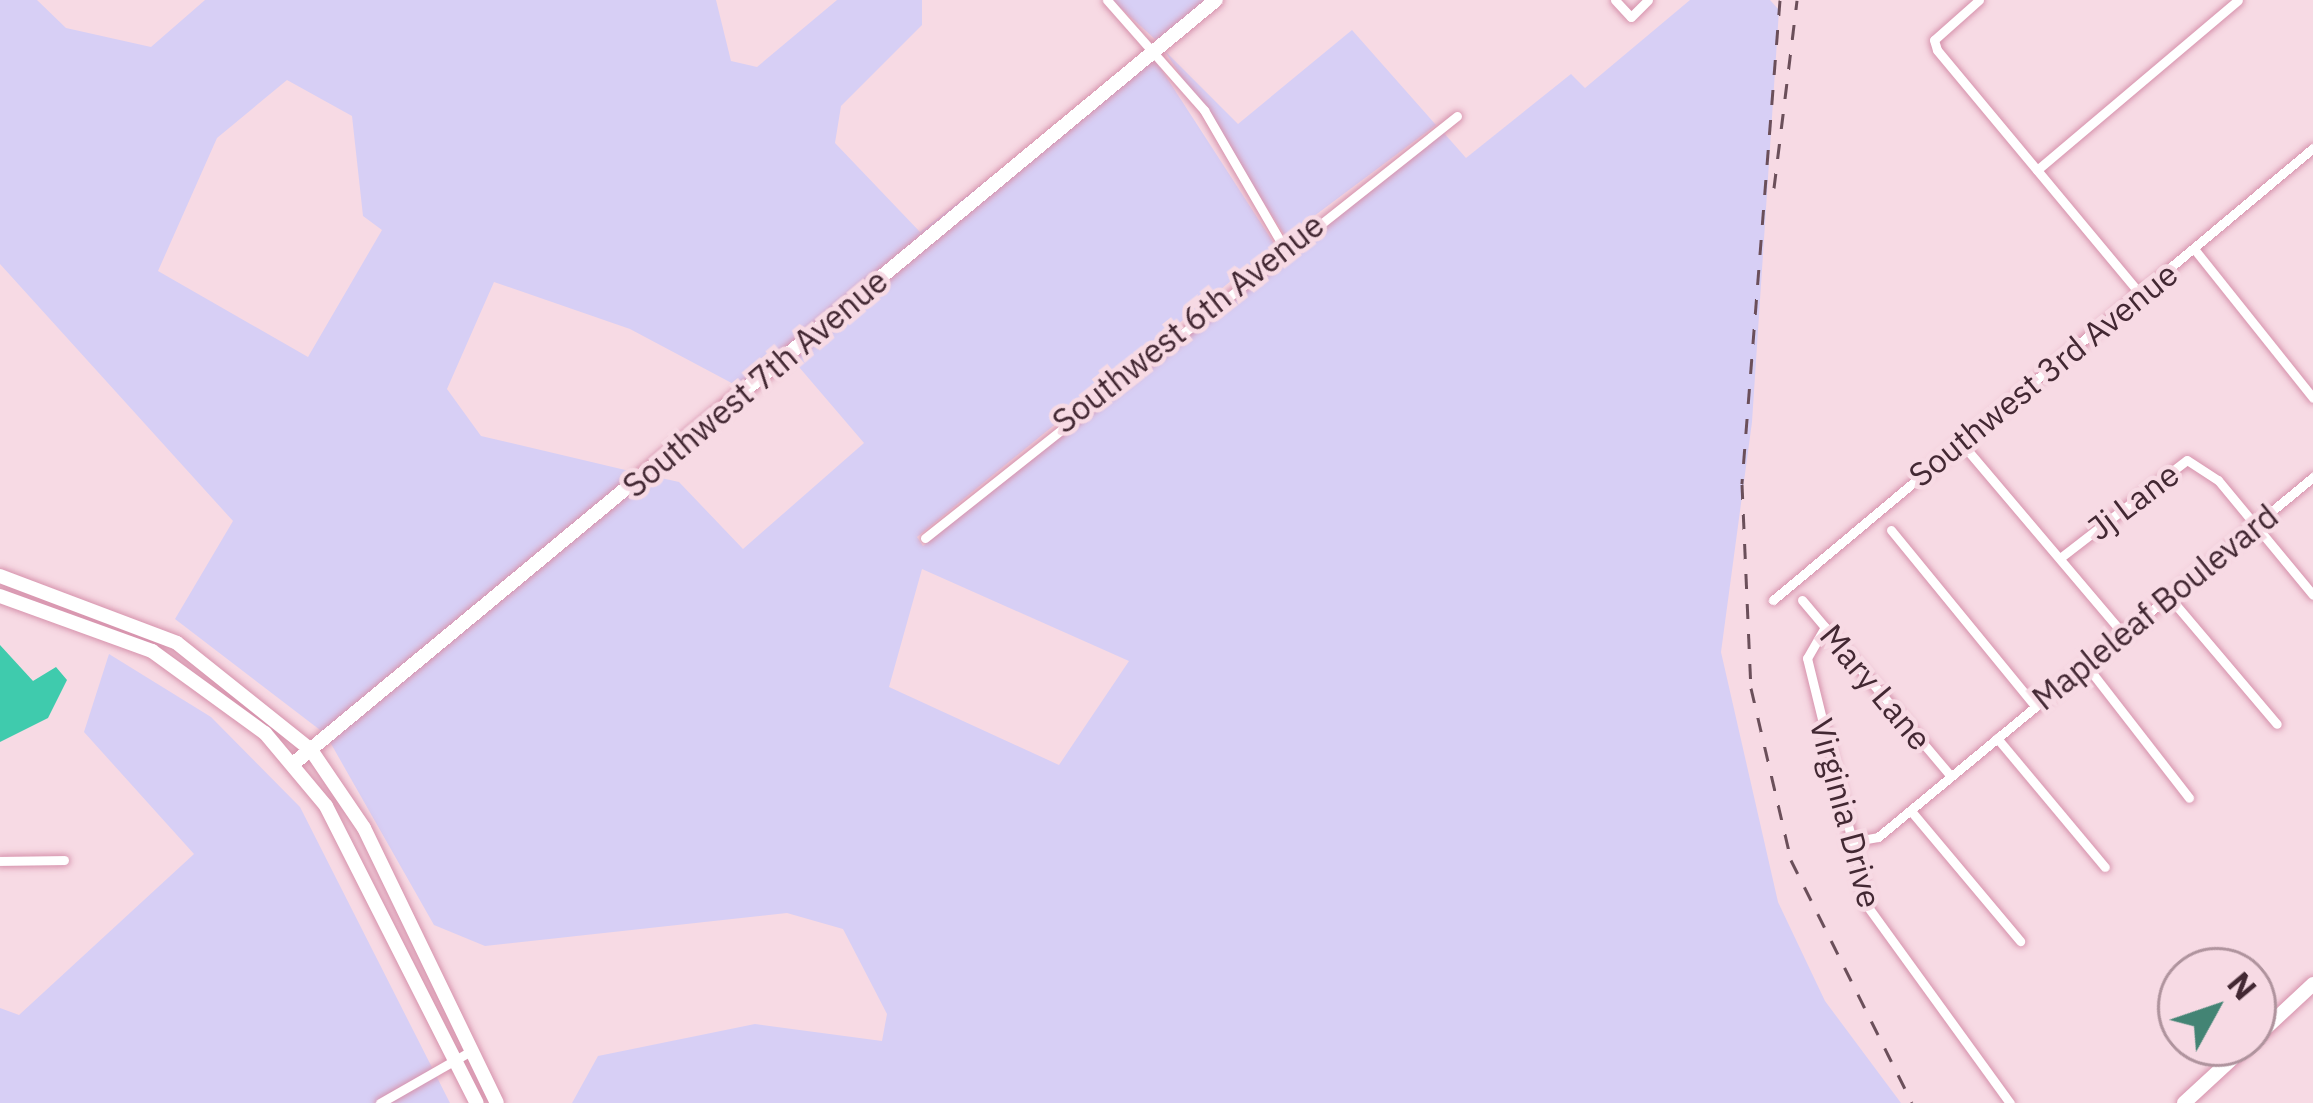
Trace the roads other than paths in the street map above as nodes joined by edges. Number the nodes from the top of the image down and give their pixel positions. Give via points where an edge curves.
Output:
1 (1107, 0) edge
2 (1216, 0) edge
3 (1615, 0) edge
4 (1648, 0) edge
5 (1979, 0) edge
6 (2238, 0) edge
7 (1156, 50) junction
8 (1457, 116) dead end
9 (2313, 148) edge
10 (2037, 170) junction
11 (1283, 246) junction
12 (2195, 250) junction
13 (2140, 294) junction
14 (2313, 398) edge
15 (1970, 452) dead end
16 (2313, 477) edge
17 (2254, 526) junction
18 (1891, 530) dead end
19 (925, 538) dead end
20 (2060, 558) junction
21 (0, 576) edge
22 (2313, 595) edge
23 (0, 596) edge
24 (2170, 598) junction
25 (1773, 600) dead end
26 (1802, 600) dead end
27 (1825, 628) junction
28 (2124, 635) junction
29 (2086, 665) junction
30 (2035, 706) junction
31 (2277, 724) dead end
32 (1997, 738) junction
33 (311, 750) junction
34 (293, 764) junction
35 (1950, 775) junction
36 (2189, 798) dead end
37 (1911, 811) junction
38 (1850, 842) junction
39 (64, 860) dead end
40 (0, 861) edge
41 (2105, 866) dead end
42 (2020, 941) dead end
43 (2313, 984) edge
44 (2277, 1017) edge
45 (470, 1052) junction
46 (451, 1060) junction
47 (2223, 1067) edge
48 (380, 1103) edge
49 (478, 1103) edge
50 (497, 1103) edge
51 (2010, 1103) edge
52 (2184, 1103) edge

1 - 7 street
2 - 7 main road, Southwest 7th Avenue
3 - 4 street via 1631,17
5 - 10 street via 1934,40
6 - 10 street
7 - 11 street
7 - 33 main road, Southwest 7th Avenue
8 - 11 street, Southwest 6th Avenue
9 - 12 street, Southwest 3rd Avenue
10 - 13 street
11 - 19 street, Southwest 6th Avenue
12 - 13 street, Southwest 3rd Avenue
12 - 14 street
13 - 25 street, Southwest 3rd Avenue
15 - 20 street
16 - 17 street, Mapleleaf Boulevard
17 - 20 street, Jj Lane via 2187,460
17 - 22 street
17 - 24 street, Mapleleaf Boulevard
18 - 30 street
20 - 28 street
21 - 33 main road via 177,643
23 - 34 main road via 152,651
24 - 28 street, Mapleleaf Boulevard
24 - 31 street
26 - 27 street, Mary Lane
27 - 35 street, Mary Lane
27 - 38 street, Virginia Drive via 1807,658
28 - 29 street, Mapleleaf Boulevard
29 - 30 street, Mapleleaf Boulevard
29 - 36 street
30 - 32 street, Mapleleaf Boulevard
32 - 35 street, Mapleleaf Boulevard
32 - 41 street
33 - 34 main road, Southwest 7th Avenue
33 - 45 main road via 364,828
34 - 46 main road via 343,838
35 - 37 street, Mapleleaf Boulevard
37 - 38 street, Mapleleaf Boulevard via 1878,837
37 - 42 street
38 - 51 street, Virginia Drive via 1878,928
39 - 40 street
43 - 44 main road
45 - 46 street
45 - 50 main road
46 - 48 street
46 - 49 main road
47 - 52 main road

